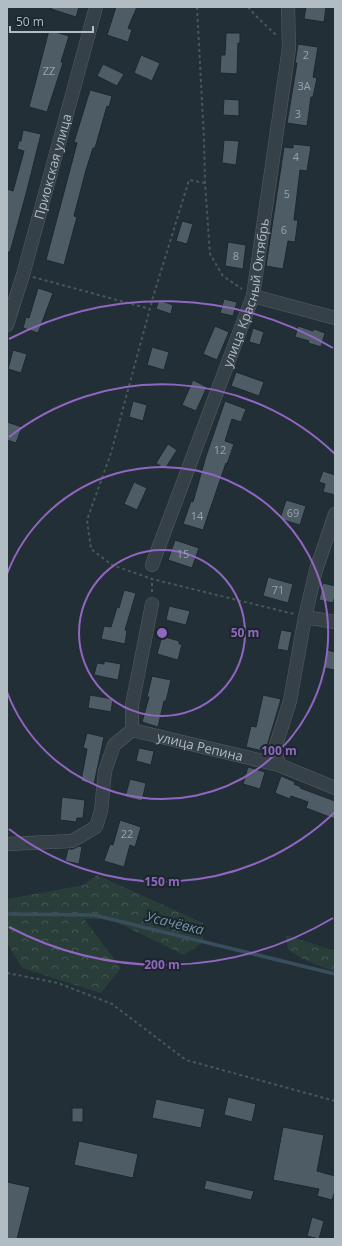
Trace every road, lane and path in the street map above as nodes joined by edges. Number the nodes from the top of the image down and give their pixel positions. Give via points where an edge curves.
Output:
1 (96, 7) edge
2 (197, 7) edge
3 (248, 7) edge
4 (288, 7) edge
5 (289, 48) junction
6 (205, 183) junction
7 (23, 275) junction
8 (253, 296) junction
9 (150, 309) junction
10 (335, 318) edge
11 (7, 325) edge
12 (335, 514) edge
13 (152, 565) joint
14 (152, 579) junction
15 (152, 604) joint
16 (305, 617) junction
17 (335, 622) edge
18 (132, 730) junction
19 (279, 765) junction
20 (335, 788) edge
21 (7, 844) edge
22 (7, 973) edge
23 (335, 1101) edge

1 - 7 street, Приокская улица
2 - 6 path
3 - 5 path
4 - 5 street, улица Красный Октябрь
5 - 8 street, улица Красный Октябрь
6 - 8 path via 210,254 223,276
6 - 9 path via 189,180
7 - 9 path
7 - 11 street, Приокская улица
8 - 10 street
8 - 13 street, улица Красный Октябрь
9 - 14 path via 111,453 87,520 92,549 112,565
12 - 16 street via 316,570
13 - 14 path
14 - 15 path
14 - 16 path
15 - 18 street via 132,705
16 - 17 street
16 - 19 street via 290,701 275,748
18 - 19 street, улица Репина
18 - 21 street via 114,745 105,771 101,812 96,827 72,840
19 - 20 street, улица Репина
22 - 23 path via 58,983 112,1004 186,1060

